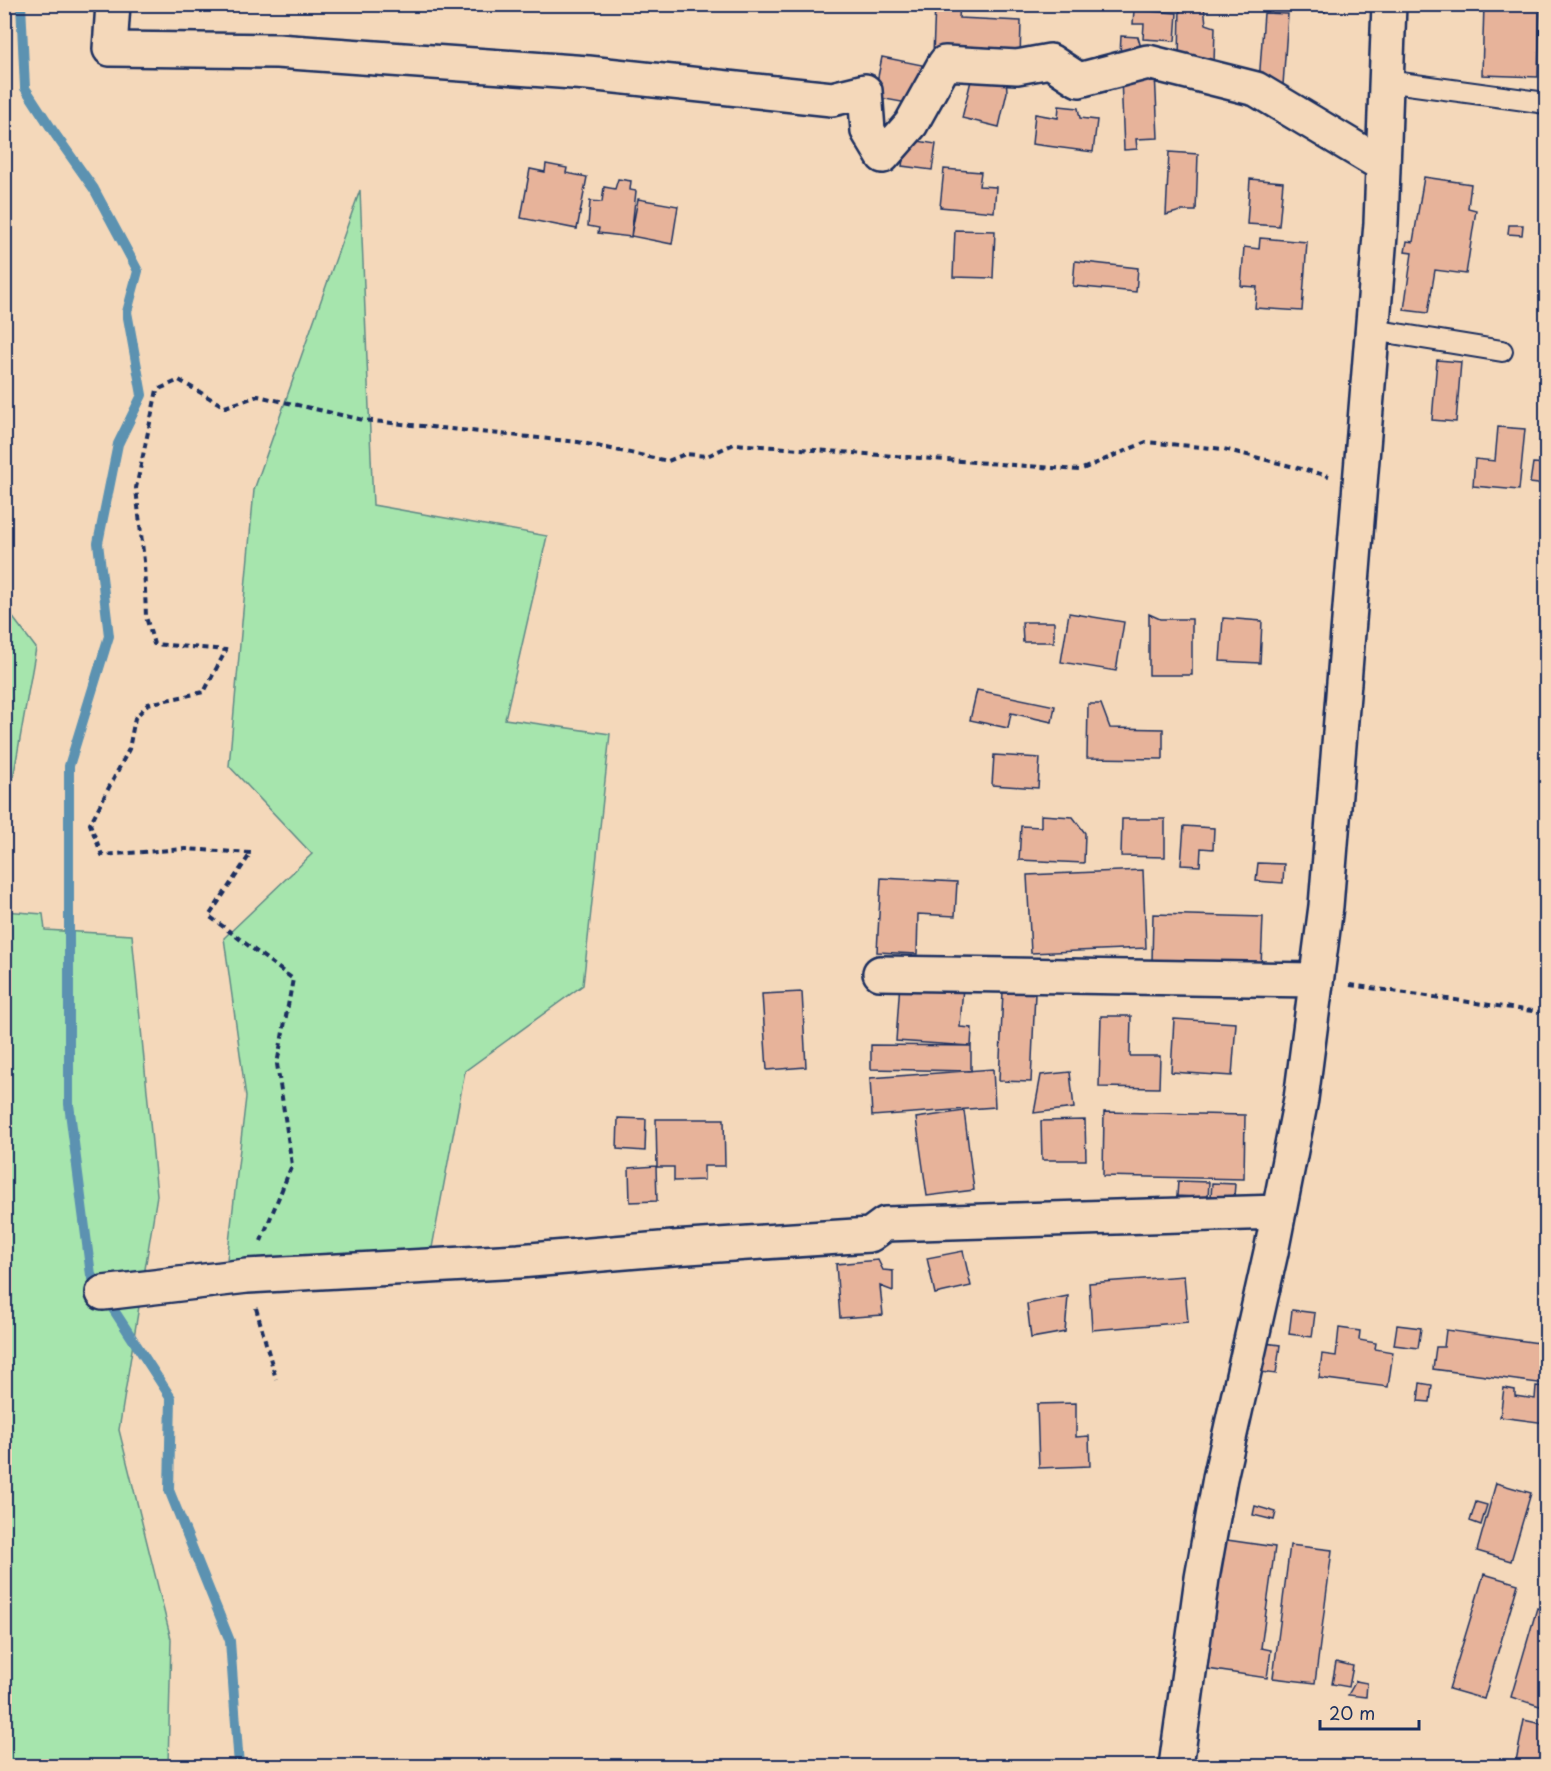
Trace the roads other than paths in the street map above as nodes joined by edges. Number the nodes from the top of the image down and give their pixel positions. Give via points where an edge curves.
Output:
1 (113, 4) edge
2 (1389, 4) edge
3 (1386, 81) junction
4 (1546, 103) edge
5 (1383, 165) junction
6 (1373, 330) junction
7 (1502, 351) dead end
8 (879, 973) dead end
9 (1316, 980) junction
10 (1279, 1212) junction
11 (103, 1293) dead end
12 (1176, 1767) edge

1 - 5 street via 110,49 277,51 588,73 832,99 865,91 868,131 883,156 911,124 945,63 1017,67 1050,61 1078,80 1148,62 1256,89
2 - 3 street
3 - 4 lane
3 - 5 street
5 - 6 street
6 - 7 lane
6 - 9 street via 1326,906
8 - 9 street
9 - 10 street via 1301,1099
10 - 11 street via 885,1224 870,1235 247,1276
10 - 12 street via 1220,1478

